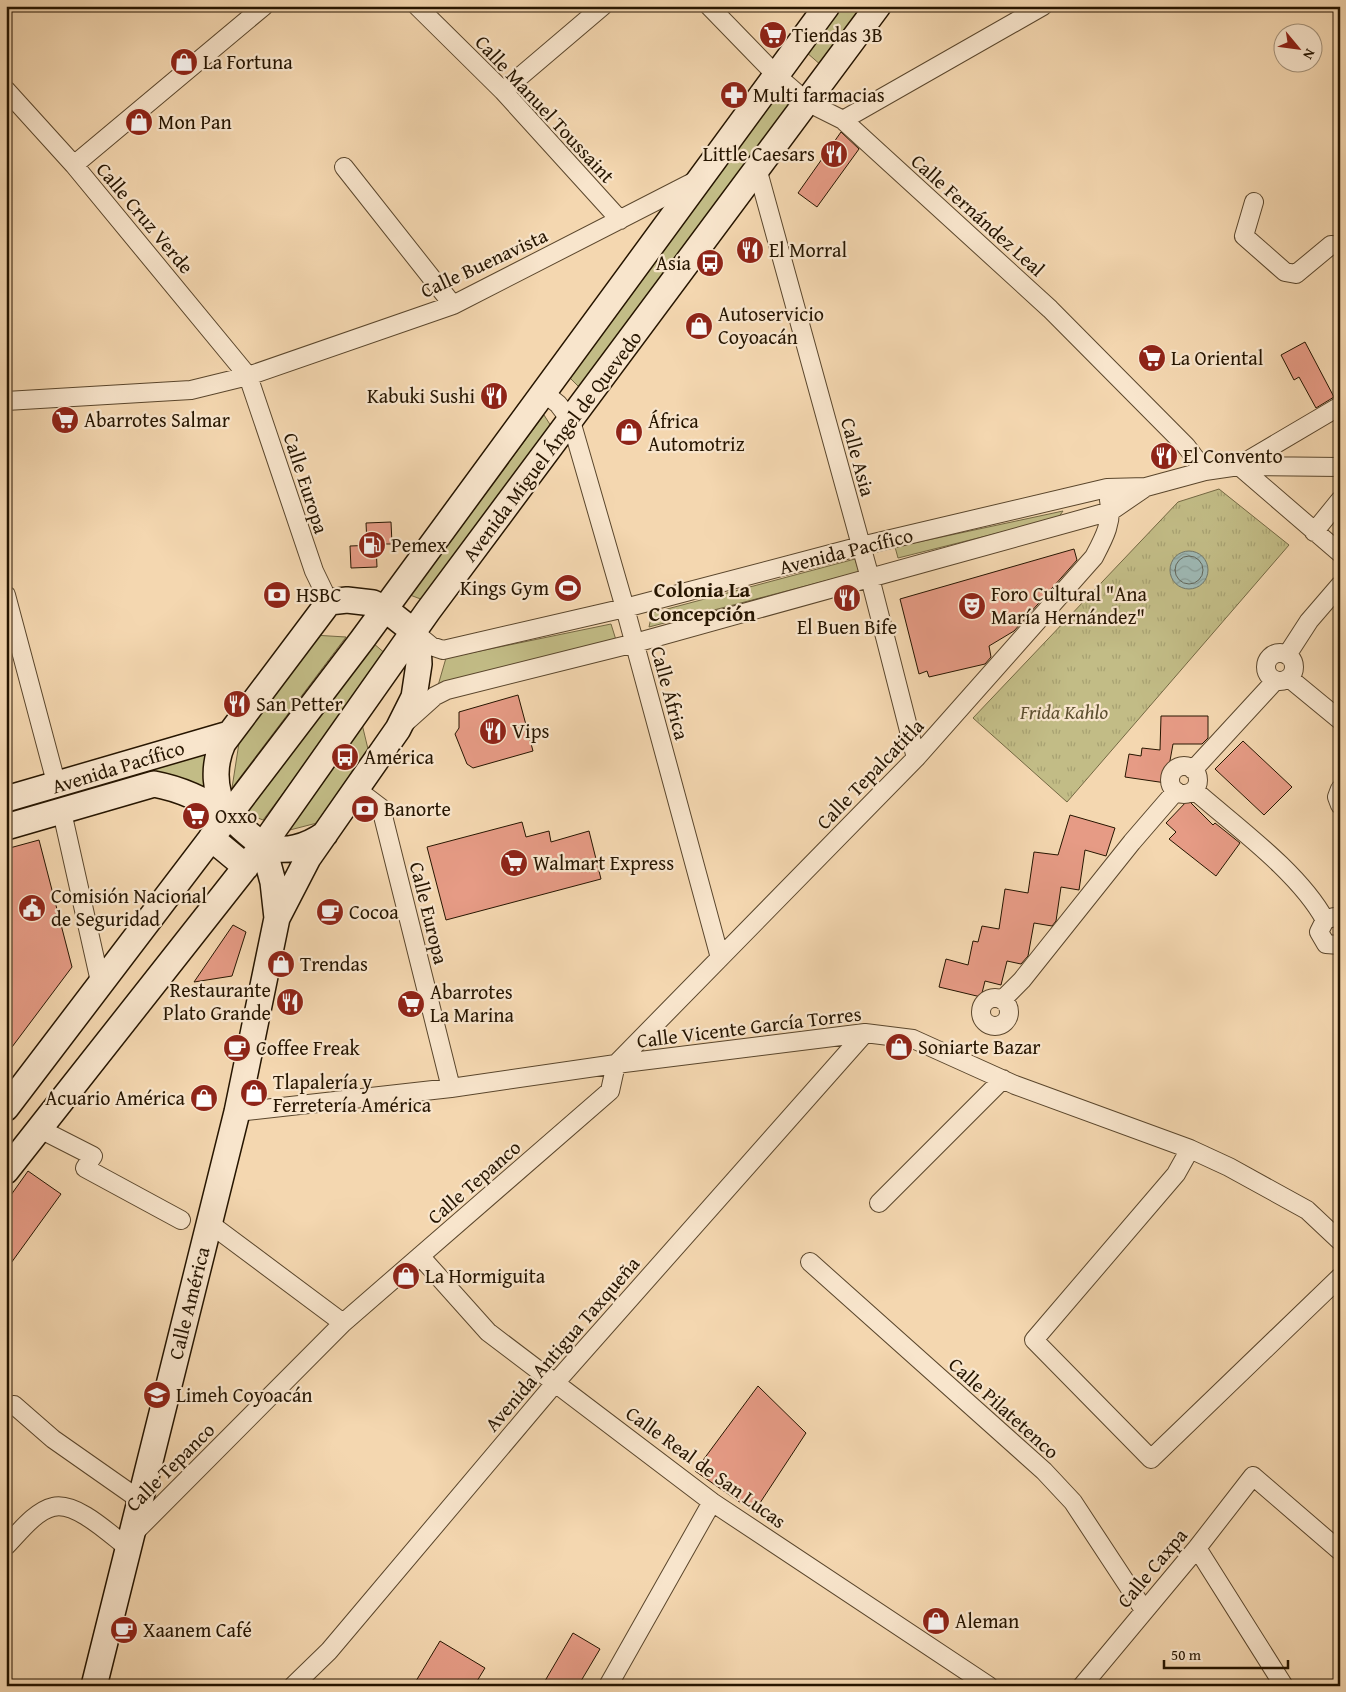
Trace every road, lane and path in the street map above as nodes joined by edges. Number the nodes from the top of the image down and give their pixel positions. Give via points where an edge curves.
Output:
1 (264, 6) edge
2 (418, 6) edge
3 (603, 6) edge
4 (709, 6) edge
5 (827, 6) edge
6 (878, 6) edge
7 (1042, 6) edge
8 (777, 76) junction
9 (6, 90) edge
10 (503, 91) junction
11 (807, 102) junction
12 (843, 120) junction
13 (74, 165) junction
14 (344, 167) dead end
15 (757, 168) junction
16 (700, 178) junction
17 (1254, 202) dead end
18 (620, 220) junction
19 (1340, 246) edge
20 (454, 305) junction
21 (248, 376) junction
22 (543, 392) junction
23 (6, 401) edge
24 (1340, 406) edge
25 (571, 421) junction
26 (1239, 466) junction
27 (1340, 467) edge
28 (1205, 471) junction
29 (1146, 487) junction
30 (1107, 488) junction
31 (1340, 500) edge
32 (1111, 511) junction
33 (1314, 532) junction
34 (861, 546) junction
35 (1340, 553) edge
36 (870, 578) junction
37 (1340, 585) edge
38 (6, 595) edge
39 (329, 602) junction
40 (625, 608) junction
41 (385, 609) junction
42 (413, 631) junction
43 (635, 643) junction
44 (1287, 655) junction
45 (1282, 680) junction
46 (1340, 720) edge
47 (398, 729) junction
48 (229, 734) junction
49 (916, 758) junction
50 (1194, 770) junction
51 (57, 786) junction
52 (1340, 788) edge
53 (356, 790) junction
54 (1185, 790) junction
55 (6, 799) edge
56 (1340, 805) edge
57 (62, 812) junction
58 (227, 816) junction
59 (6, 826) edge
60 (325, 834) junction
61 (211, 838) junction
62 (263, 844) junction
63 (246, 867) junction
64 (277, 918) junction
65 (1332, 919) edge
66 (1340, 944) edge
67 (720, 958) junction
68 (100, 986) junction
69 (1002, 1000) dead end
70 (865, 1033) junction
71 (616, 1064) junction
72 (1003, 1079) junction
73 (451, 1088) junction
74 (6, 1108) edge
75 (237, 1112) junction
76 (38, 1128) junction
77 (1190, 1149) junction
78 (6, 1171) edge
79 (879, 1203) dead end
80 (181, 1220) dead end
81 (209, 1223) junction
82 (1340, 1242) edge
83 (420, 1256) junction
84 (810, 1262) dead end
85 (1340, 1277) edge
86 (343, 1323) junction
87 (556, 1382) junction
88 (14, 1405) dead end
89 (140, 1500) junction
90 (712, 1502) junction
91 (130, 1542) junction
92 (6, 1546) edge
93 (1197, 1548) junction
94 (1340, 1551) edge
95 (1144, 1610) junction
96 (94, 1686) edge
97 (293, 1686) edge
98 (608, 1686) edge
99 (989, 1686) edge
100 (1082, 1686) edge
101 (1284, 1686) edge

1 - 13 street
2 - 10 street, Calle Manuel Toussaint
3 - 10 street
4 - 8 street, Calle Fernández Leal
5 - 8 main road, Avenida Miguel Ángel de Quevedo
6 - 11 main road, Avenida Miguel Ángel de Quevedo
7 - 12 street
8 - 11 street, Calle Fernández Leal
8 - 16 main road, Avenida Miguel Ángel de Quevedo
9 - 13 street, Calle Cruz Verde
10 - 18 street, Calle Manuel Toussaint
11 - 12 street, Calle Fernández Leal
11 - 15 main road, Avenida Miguel Ángel de Quevedo
12 - 28 street, Calle Fernández Leal via 1050,309 1186,446
13 - 21 street, Calle Cruz Verde
14 - 20 street
15 - 25 main road, Avenida Miguel Ángel de Quevedo
15 - 34 street, Calle Asia
16 - 18 street, Calle Buenavista
16 - 22 main road, Avenida Miguel Ángel de Quevedo
17 - 19 street via 1244,236 1285,272 1296,274 1331,245
18 - 20 street, Calle Buenavista
20 - 21 street, Calle Buenavista
21 - 23 street, Calle Buenavista via 191,390
21 - 39 street, Calle Europa via 314,571
22 - 25 street, Calle África
22 - 41 main road, Avenida Miguel Ángel de Quevedo
24 - 26 street
25 - 40 street, Calle África
25 - 42 main road, Avenida Miguel Ángel de Quevedo
26 - 27 street, Avenida Pacífico
26 - 28 street, Avenida Pacífico
26 - 33 street
28 - 29 street, Avenida Pacífico
29 - 30 street, Avenida Pacífico
29 - 32 street, Avenida Pacífico
30 - 32 street, Calle Tepalcatitla
30 - 34 street, Avenida Pacífico
31 - 33 street
32 - 36 street, Avenida Pacífico
32 - 49 street, Calle Tepalcatitla via 1107,532 1094,557
33 - 35 street
34 - 36 street, Calle Asia
34 - 40 street, Avenida Pacífico
36 - 43 street, Avenida Pacífico
36 - 49 street, Calle Asia
37 - 44 street via 1309,621
38 - 51 street
39 - 41 main road via 361,601
39 - 48 main road
40 - 42 street, Avenida Pacífico via 443,650 431,646
40 - 43 street, Calle África
41 - 42 main road, Avenida Pacífico
41 - 58 main road, Avenida Miguel Ángel de Quevedo
42 - 47 main road, Calle América via 418,645 417,682 411,704
42 - 62 main road, Avenida Miguel Ángel de Quevedo
43 - 47 street, Avenida Pacífico via 447,690 435,696
43 - 67 street, Calle África
44 - 45 street via 1294,666
44 - 45 street via 1274,654 1267,661 1265,670
45 - 46 street
45 - 50 street
47 - 53 main road, Calle América
48 - 51 main road, Avenida Pacífico
48 - 58 main road via 220,750 216,772
49 - 67 street, Calle Tepalcatitla
50 - 54 street via 1198,777
50 - 54 street via 1181,766 1174,771 1171,780
51 - 55 main road, Avenida Pacífico
52 - 56 street
53 - 60 main road, Calle América
53 - 73 street, Calle Europa via 381,808
54 - 65 street via 1300,883
54 - 69 street via 1132,842 1022,980
57 - 58 main road, Avenida Pacífico via 154,784 175,788
57 - 59 main road, Avenida Pacífico
57 - 68 street
58 - 61 main road, Avenida Miguel Ángel de Quevedo
58 - 62 main road, Avenida Pacífico
60 - 62 main road, Calle América via 294,848 282,849
60 - 64 main road, Calle América via 308,858
61 - 63 main road
61 - 68 main road, Avenida Miguel Ángel de Quevedo
62 - 63 main road, Avenida Miguel Ángel de Quevedo
62 - 64 main road, Calle América via 273,882
63 - 76 main road, Avenida Miguel Ángel de Quevedo
64 - 75 main road, Calle América
65 - 66 street via 1319,932 1322,941 1330,946
67 - 71 street, Calle Tepalcatitla
68 - 74 main road, Avenida Miguel Ángel de Quevedo
70 - 71 street, Calle Vicente García Torres
70 - 72 street, Calle Vicente García Torres via 913,1039
70 - 87 street, Avenida Antigua Taxqueña
71 - 73 street, Calle Vicente García Torres
71 - 83 street, Calle Tepanco via 610,1091
72 - 77 street, Calle Vicente García Torres
72 - 79 street
73 - 75 street, Calle Vicente García Torres
75 - 81 main road, Calle América
76 - 78 main road, Avenida Miguel Ángel de Quevedo
76 - 80 street via 92,1156 85,1168
77 - 82 street, Calle Vicente García Torres via 1307,1210
77 - 85 street via 1176,1174 1034,1340 1151,1459
81 - 86 street
81 - 89 main road, Calle América
83 - 86 street, Calle Tepanco
83 - 87 street, Calle Real de San Lucas via 488,1332
84 - 95 street, Calle Pilatetenco via 1044,1472 1073,1502
86 - 91 street, Calle Tepanco
87 - 90 street, Calle Real de San Lucas
87 - 97 street, Avenida Antigua Taxqueña via 329,1651
88 - 89 street via 53,1439
89 - 91 main road, Calle América
90 - 98 street
90 - 99 street, Calle Real de San Lucas
91 - 92 street via 65,1506 52,1507 38,1516
91 - 96 main road, Calle América
93 - 94 street, Calle Caxpa via 1252,1476
93 - 95 street, Calle Caxpa
93 - 101 street
95 - 100 street, Calle Caxpa

